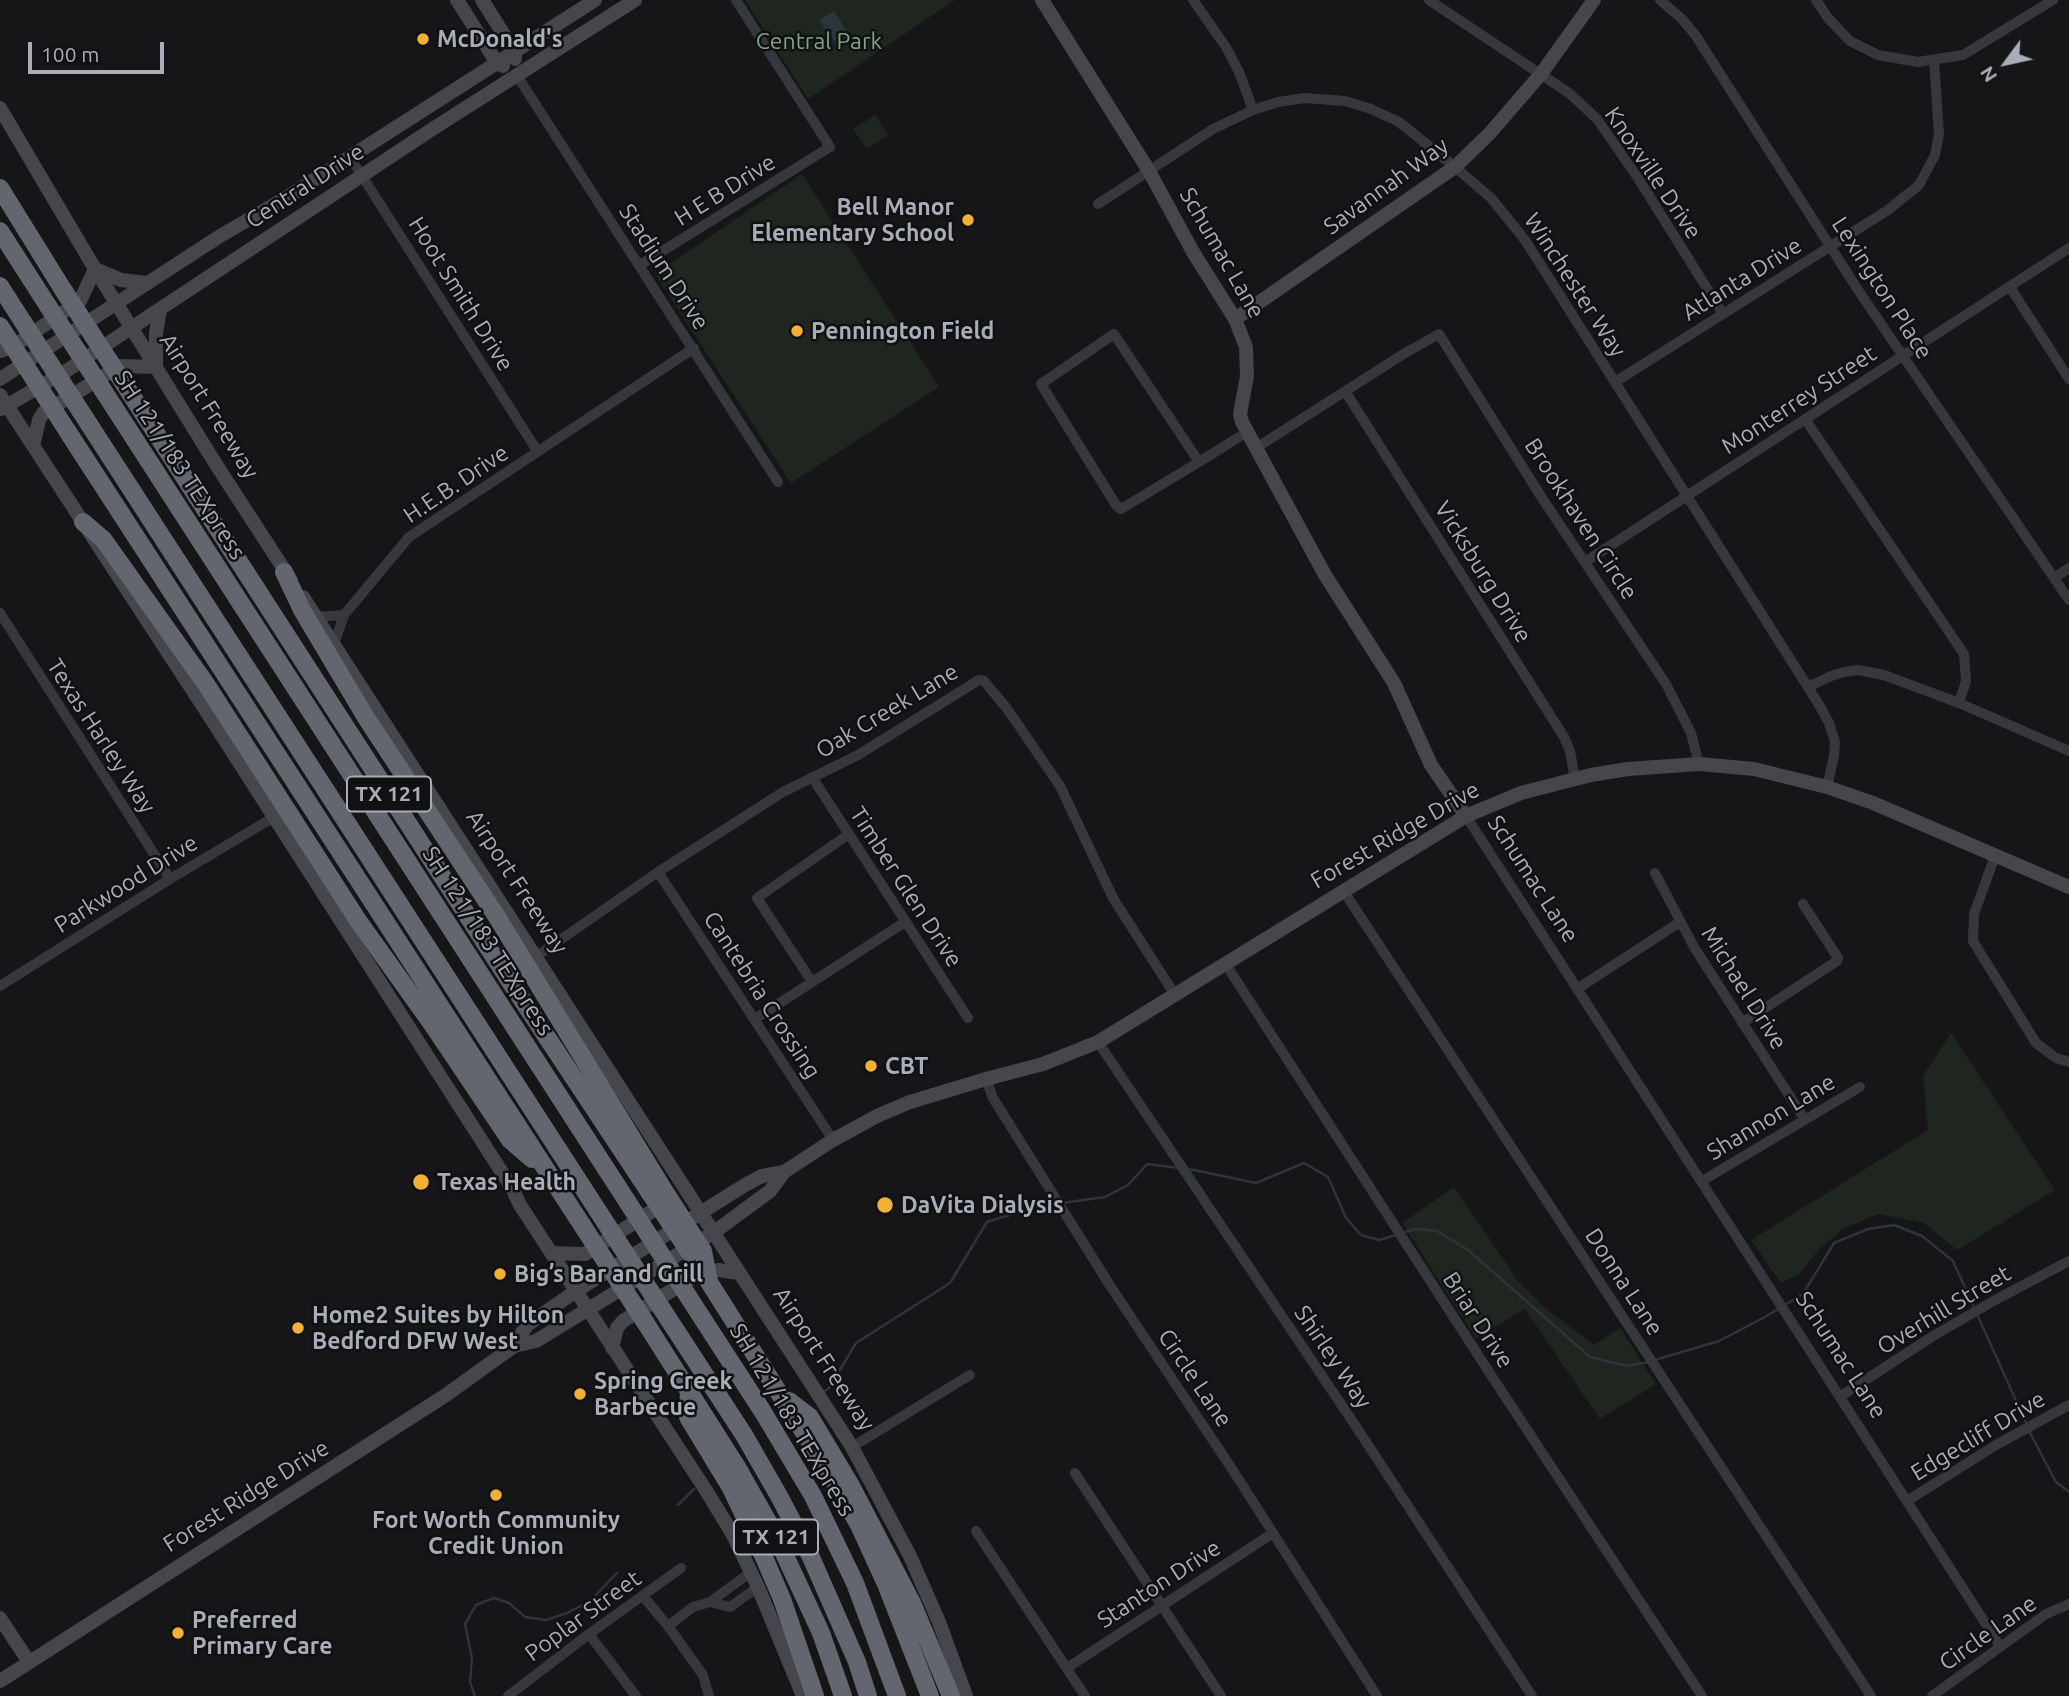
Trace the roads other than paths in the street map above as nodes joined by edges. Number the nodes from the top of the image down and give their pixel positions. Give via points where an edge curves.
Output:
1 (457, 0) edge
2 (482, 0) edge
3 (595, 0) edge
4 (635, 0) edge
5 (736, 0) edge
6 (1042, 0) edge
7 (1193, 0) edge
8 (1429, 0) edge
9 (1594, 0) edge
10 (1660, 0) edge
11 (1816, 0) edge
12 (2053, 0) edge
13 (515, 52) junction
14 (1934, 60) junction
15 (497, 63) junction
16 (516, 74) junction
17 (1541, 74) junction
18 (0, 108) edge
19 (1253, 110) junction
20 (350, 157) junction
21 (1455, 167) junction
22 (1149, 171) junction
23 (363, 176) junction
24 (310, 182) junction
25 (0, 188) edge
26 (323, 202) junction
27 (1098, 204) dead end
28 (0, 231) edge
29 (1830, 246) junction
30 (2069, 248) edge
31 (640, 265) junction
32 (95, 269) junction
33 (147, 284) junction
34 (0, 286) edge
35 (2010, 286) junction
36 (117, 303) junction
37 (160, 310) junction
38 (1723, 314) junction
39 (1235, 319) junction
40 (0, 326) edge
41 (132, 328) junction
42 (694, 348) junction
43 (0, 351) edge
44 (1903, 356) junction
45 (156, 367) junction
46 (0, 379) edge
47 (2069, 379) edge
48 (1615, 382) junction
49 (1345, 391) junction
50 (2, 404) edge
51 (1805, 419) junction
52 (1247, 432) junction
53 (33, 446) junction
54 (1256, 448) junction
55 (538, 452) junction
56 (1199, 462) junction
57 (778, 482) dead end
58 (1687, 496) junction
59 (83, 522) junction
60 (1585, 562) junction
61 (2069, 568) edge
62 (284, 572) junction
63 (2054, 578) junction
64 (2069, 600) edge
65 (0, 614) edge
66 (344, 615) junction
67 (317, 617) junction
68 (334, 644) junction
69 (1808, 687) junction
70 (1959, 704) junction
71 (2069, 751) edge
72 (1699, 764) junction
73 (812, 777) junction
74 (1575, 779) junction
75 (1827, 787) junction
76 (1466, 816) junction
77 (274, 817) junction
78 (849, 834) junction
79 (1995, 856) junction
80 (659, 872) junction
81 (1655, 873) dead end
82 (170, 878) junction
83 (2069, 887) edge
84 (1343, 890) junction
85 (1802, 904) dead end
86 (905, 922) junction
87 (1680, 922) junction
88 (537, 956) junction
89 (1225, 963) junction
90 (812, 982) junction
91 (0, 986) edge
92 (1577, 989) junction
93 (1175, 996) junction
94 (968, 1018) dead end
95 (755, 1019) junction
96 (1742, 1023) junction
97 (1098, 1042) junction
98 (2069, 1062) edge
99 (986, 1079) junction
100 (1860, 1087) dead end
101 (1805, 1120) junction
102 (833, 1140) junction
103 (548, 1172) junction
104 (784, 1172) junction
105 (679, 1180) junction
106 (1702, 1181) junction
107 (655, 1188) junction
108 (699, 1213) junction
109 (713, 1233) junction
110 (552, 1253) junction
111 (2069, 1261) edge
112 (739, 1273) junction
113 (576, 1291) junction
114 (587, 1309) junction
115 (514, 1346) junction
116 (612, 1348) junction
117 (970, 1375) dead end
118 (689, 1392) junction
119 (781, 1395) junction
120 (1841, 1396) junction
121 (2069, 1405) edge
122 (852, 1447) junction
123 (1075, 1473) dead end
124 (1907, 1501) junction
125 (976, 1531) dead end
126 (1273, 1532) junction
127 (681, 1568) dead end
128 (751, 1572) junction
129 (758, 1587) junction
130 (643, 1596) junction
131 (710, 1602) junction
132 (2069, 1604) edge
133 (1161, 1606) junction
134 (0, 1618) edge
135 (668, 1626) junction
136 (589, 1634) junction
137 (2000, 1646) junction
138 (29, 1662) junction
139 (1067, 1668) junction
140 (0, 1681) edge
141 (508, 1696) edge
142 (636, 1696) edge
143 (709, 1696) edge
144 (803, 1696) edge
145 (815, 1696) edge
146 (844, 1696) edge
147 (868, 1696) edge
148 (897, 1696) edge
149 (930, 1696) edge
150 (951, 1696) edge
151 (966, 1696) edge
152 (1085, 1696) edge
153 (1221, 1696) edge
154 (1377, 1696) edge
155 (1532, 1696) edge
156 (1702, 1696) edge
157 (1871, 1696) edge
158 (1932, 1696) edge

1 - 15 main road
2 - 13 main road
3 - 13 main road, Central Drive
4 - 16 main road, Central Drive
5 - 31 street, H E B Drive via 830,147
6 - 22 main road, Schumac Lane
7 - 19 street via 1226,47
8 - 17 street, Knoxville Drive
9 - 17 main road, Savannah Way
10 - 29 street, Lexington Place via 1696,36
11 - 14 street via 1850,41 1864,49 1904,61
12 - 14 street via 1978,48
13 - 15 main road, Central Drive
13 - 16 main road
14 - 29 street, Atlanta Drive via 1939,134 1926,175 1910,194
15 - 16 main road
15 - 20 main road, Central Drive
16 - 23 main road, Central Drive
16 - 31 street, Stadium Drive
17 - 21 main road, Savannah Way
17 - 38 street, Knoxville Drive via 1597,119
18 - 32 main road, Airport Freeway
19 - 21 street, Winchester Way via 1305,98 1345,101 1399,122
19 - 22 street, Winchester Way via 1213,129
20 - 23 street, Hoot Smith Drive
20 - 24 main road, Central Drive
21 - 39 main road, Savannah Way
21 - 48 street, Winchester Way via 1506,215
22 - 27 street, Winchester Way
22 - 39 main road, Schumac Lane
23 - 26 main road, Central Drive
23 - 55 street, Hoot Smith Drive
24 - 26 main road
24 - 33 main road, Central Drive
25 - 107 highway, TX 121, bridge via 505,974
26 - 37 main road, Central Drive
28 - 148 highway, SH 121/183 TEXpress, bridge via 763,1412 813,1496 855,1583
29 - 38 street, Atlanta Drive
29 - 44 street, Lexington Place
30 - 35 street, Monterrey Street
31 - 42 street, Stadium Drive
32 - 33 main road
32 - 36 main road, Airport Freeway
32 - 43 main road via 80,301
33 - 36 main road, Central Drive
34 - 147 highway, bridge via 744,1435 810,1555
35 - 44 street, Monterrey Street
35 - 47 street
36 - 41 main road, Airport Freeway
36 - 46 main road, Central Drive
37 - 41 main road, Central Drive
37 - 45 main road
38 - 48 street, Atlanta Drive
39 - 52 main road, Schumac Lane via 1246,347 1247,376 1240,414
40 - 103 highway, TX 121, bridge
41 - 45 main road, Airport Freeway
41 - 50 main road, Central Drive
42 - 55 street
42 - 57 street, Stadium Drive
44 - 51 street, Monterrey Street
44 - 63 street, Lexington Place
45 - 53 main road via 120,366 43,413
45 - 62 main road, Airport Freeway
48 - 58 street, Winchester Way
49 - 54 street
49 - 60 street, Brookhaven Circle via 1436,335 1442,338
49 - 74 street, Vicksburg Drive via 1564,737
50 - 53 main road
51 - 58 street, Monterrey Street
51 - 70 street via 1964,654 1966,681
52 - 54 main road, Schumac Lane
52 - 56 street
53 - 59 main road
54 - 76 main road, Schumac Lane via 1325,575 1394,683 1431,765
55 - 66 street, H.E.B. Drive via 409,537
56 - 56 street via 1121,509 1042,388 1042,381 1114,334
58 - 60 street, Monterrey Street
58 - 69 street, Winchester Way
59 - 77 main road
59 - 103 highway via 103,538 206,684 327,875 510,1140
60 - 72 street, Brookhaven Circle via 1666,684 1687,724
61 - 63 street
62 - 67 main road, Airport Freeway
62 - 107 highway via 365,716 530,970
63 - 64 street, Lexington Place
65 - 82 street, Texas Harley Way
66 - 67 street
66 - 68 street, H.E.B. Drive
67 - 68 main road, Airport Freeway
68 - 88 main road, Airport Freeway
69 - 70 street via 1858,670 1884,675
69 - 75 street, Winchester Way via 1835,742
70 - 71 street
72 - 74 main road, Forest Ridge Drive via 1628,769
72 - 75 main road, Forest Ridge Drive via 1754,769
73 - 78 street, Timber Glen Drive
73 - 80 street, Oak Creek Lane
73 - 93 street, Oak Creek Lane via 858,755 971,682 984,681 1060,786 1113,898
74 - 76 main road, Forest Ridge Drive via 1521,793
75 - 79 main road, Forest Ridge Drive
76 - 84 main road, Forest Ridge Drive
76 - 92 street, Schumac Lane
77 - 82 street, Parkwood Drive
77 - 110 main road
78 - 86 street, Timber Glen Drive
78 - 90 street via 757,898
79 - 83 main road, Forest Ridge Drive
79 - 98 street via 1974,914 1973,941 2036,1043
80 - 88 street, Oak Creek Lane
80 - 95 street, Cantebria Crossing
81 - 87 street, Michael Drive
82 - 91 street, Parkwood Drive
84 - 89 main road, Forest Ridge Drive
84 - 157 street, Donna Lane
85 - 96 street via 1837,961
86 - 90 street
86 - 94 street, Timber Glen Drive
87 - 92 street
87 - 96 street, Michael Drive
88 - 105 main road, Airport Freeway
89 - 93 main road, Forest Ridge Drive
89 - 156 street, Briar Drive
90 - 95 street
92 - 106 street, Schumac Lane
93 - 97 main road, Forest Ridge Drive
95 - 102 street, Cantebria Crossing
96 - 101 street, Michael Drive
97 - 99 main road, Forest Ridge Drive via 1043,1064
97 - 155 street, Shirley Way
99 - 102 main road, Forest Ridge Drive via 878,1115
99 - 126 street, Circle Lane via 1055,1198
100 - 101 street, Shannon Lane
101 - 106 street, Shannon Lane
102 - 104 main road, Forest Ridge Drive
103 - 118 highway, TX 121, bridge
104 - 108 main road, Forest Ridge Drive via 762,1176
104 - 109 main road, Forest Ridge Drive via 770,1191
105 - 108 main road, Airport Freeway
105 - 110 main road via 667,1203 585,1254
106 - 120 street, Schumac Lane
107 - 119 highway, TX 121, bridge
108 - 109 main road, Airport Freeway
108 - 113 main road, Forest Ridge Drive
109 - 112 main road, Airport Freeway
109 - 114 main road, Forest Ridge Drive
110 - 113 main road
111 - 120 street, Overhill Street via 1975,1311
112 - 116 main road via 718,1270 696,1275 623,1321
112 - 122 main road, Airport Freeway
113 - 114 main road
113 - 115 main road, Forest Ridge Drive via 527,1325
114 - 115 main road, Forest Ridge Drive via 536,1341
114 - 116 main road
115 - 138 main road, Forest Ridge Drive via 437,1401
116 - 128 main road via 707,1492
117 - 122 street
118 - 145 highway via 688,1417 731,1488 763,1555
118 - 146 highway, TX 121 via 781,1546
119 - 149 highway, TX 121 via 859,1525
119 - 150 highway via 810,1417 850,1484 912,1602
120 - 124 street, Schumac Lane
121 - 124 street, Edgecliff Drive
122 - 151 main road, Airport Freeway via 911,1556
123 - 133 street
124 - 137 street, Schumac Lane
125 - 139 street
126 - 133 street, Stanton Drive
126 - 154 street, Circle Lane
127 - 130 street, Poplar Street
128 - 129 main road
128 - 131 street
129 - 131 street via 730,1607
129 - 144 main road
130 - 135 street
130 - 136 street, Poplar Street
131 - 135 street via 693,1607
132 - 137 street, Circle Lane
133 - 139 street, Stanton Drive
133 - 153 street
134 - 138 main road
135 - 143 street via 703,1675
136 - 141 street, Poplar Street
136 - 142 street
137 - 158 street, Circle Lane
138 - 140 main road, Forest Ridge Drive
139 - 152 street

